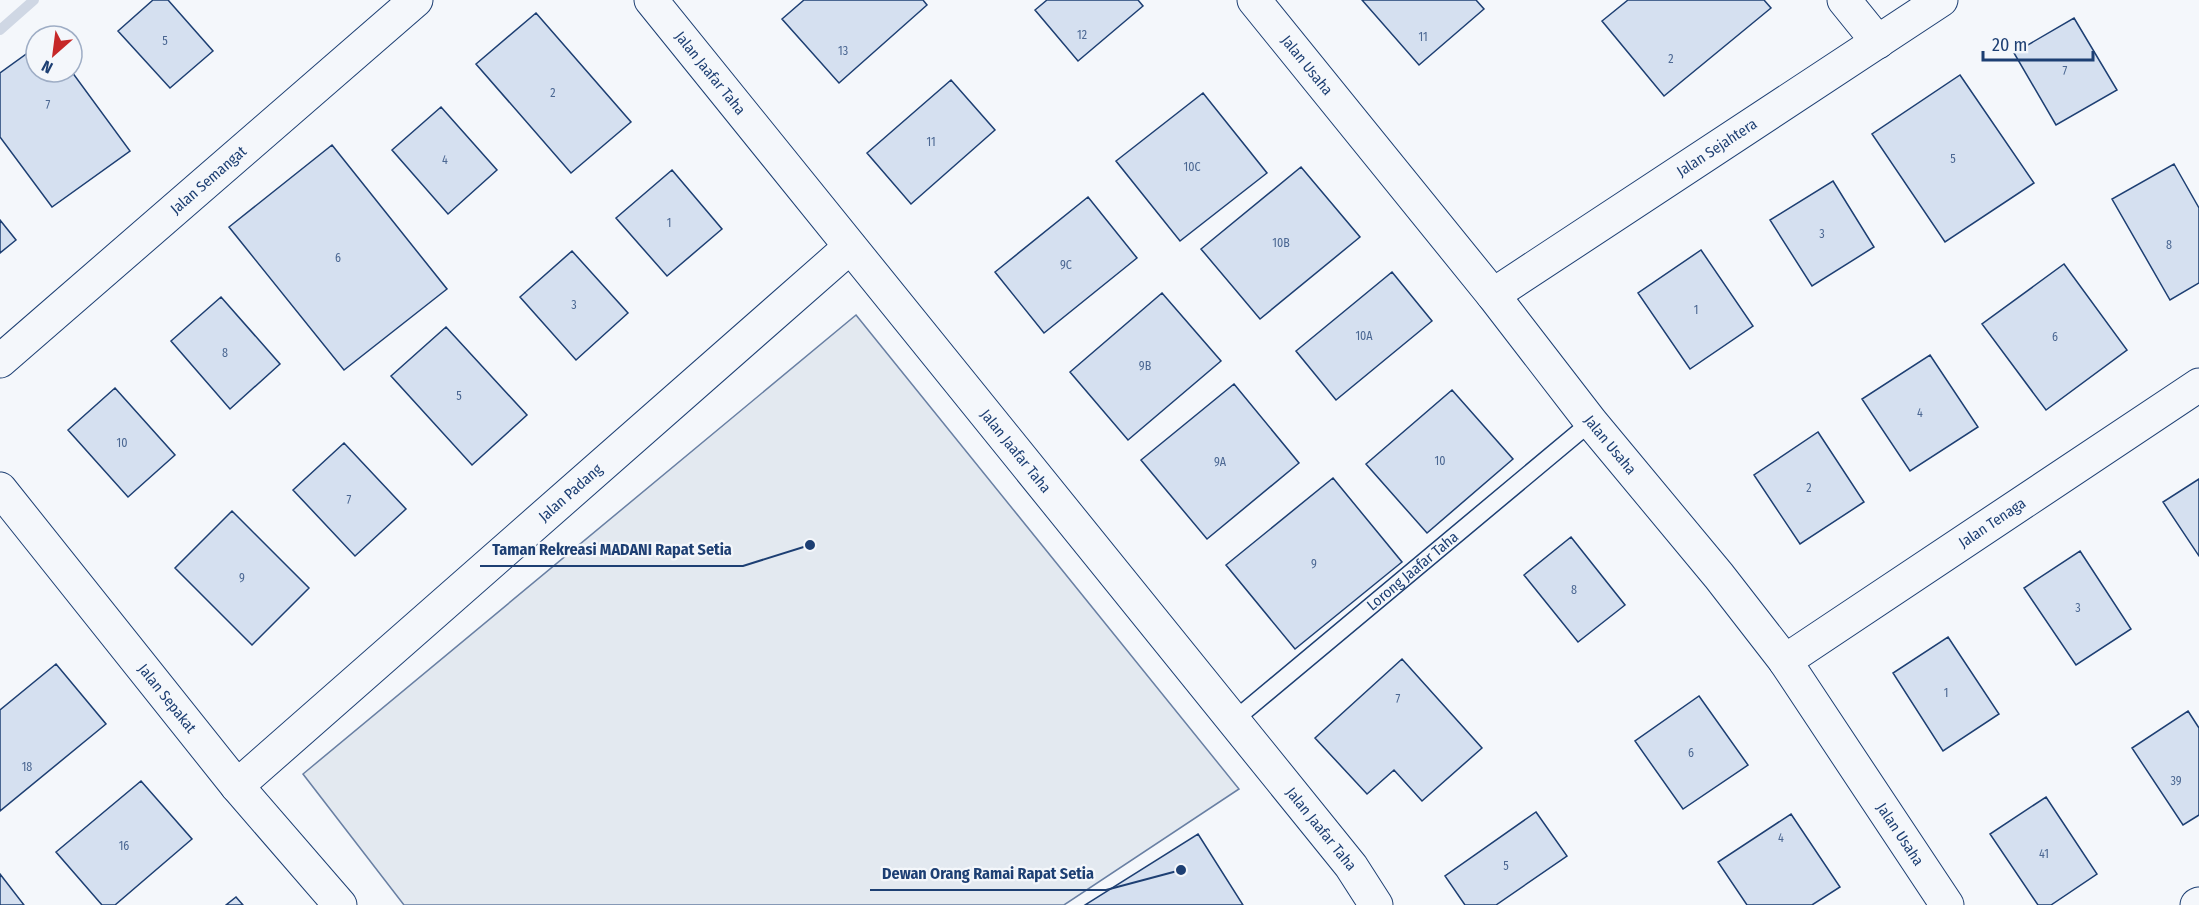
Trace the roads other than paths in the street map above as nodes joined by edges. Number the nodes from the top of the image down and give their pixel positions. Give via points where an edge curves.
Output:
1 (416, 0) edge
2 (651, 0) edge
3 (1254, 0) edge
4 (1844, 0) edge
5 (1941, 0) edge
6 (1878, 42) junction
7 (850, 247) junction
8 (1493, 295) junction
9 (0, 361) edge
10 (2199, 385) edge
11 (1591, 422) junction
12 (0, 489) edge
13 (1785, 661) junction
14 (1233, 721) junction
15 (237, 786) junction
16 (340, 905) edge
17 (1376, 905) edge
18 (1947, 905) edge

1 - 9 street, Jalan Semangat
2 - 7 street, Jalan Jaafar Taha
3 - 8 street, Jalan Usaha
4 - 6 street
5 - 6 street, Jalan Sejahtera
6 - 8 street, Jalan Sejahtera
7 - 14 street, Jalan Jaafar Taha
7 - 15 street, Jalan Padang
8 - 11 street, Jalan Usaha
10 - 13 street, Jalan Tenaga
11 - 13 street, Jalan Usaha
11 - 14 lane, Lorong Jaafar Taha
12 - 15 street, Jalan Sepakat
13 - 18 street, Jalan Usaha
14 - 17 street, Jalan Jaafar Taha via 1351,866
15 - 16 street, Jalan Sepakat

